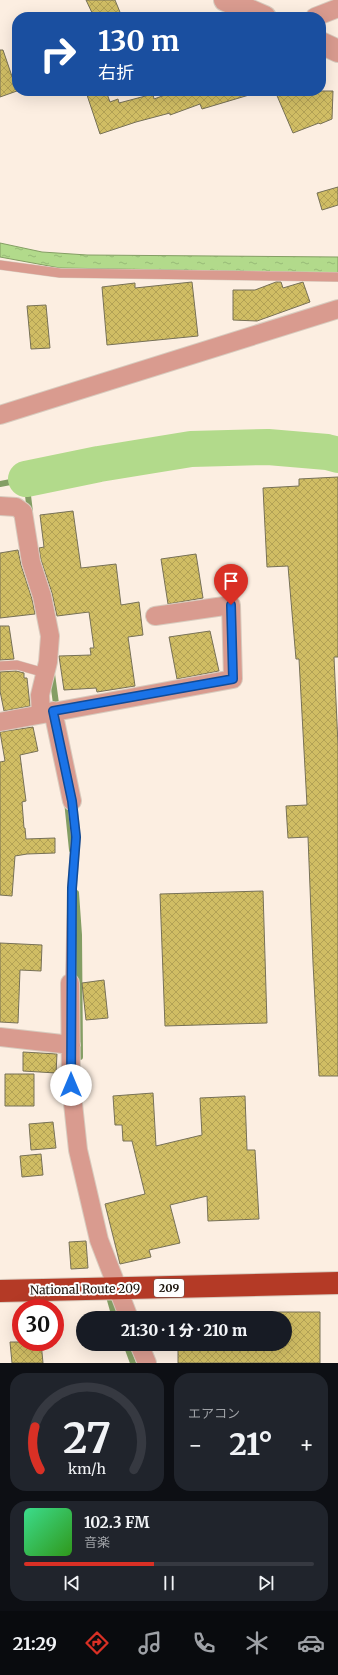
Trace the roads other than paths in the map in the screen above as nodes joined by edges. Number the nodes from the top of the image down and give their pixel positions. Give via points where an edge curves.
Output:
1 (225, 0) edge
2 (338, 8) edge
3 (253, 12) edge
4 (326, 13) edge
5 (326, 45) edge
6 (338, 51) edge
7 (0, 265) edge
8 (338, 277) edge
9 (338, 309) edge
10 (0, 415) edge
11 (0, 506) edge
12 (155, 616) dead end
13 (0, 666) edge
14 (45, 673) junction
15 (47, 713) junction
16 (0, 722) edge
17 (72, 801) joint
18 (70, 983) joint
19 (0, 1037) edge
20 (71, 1045) junction
21 (338, 1283) edge
22 (117, 1289) junction
23 (0, 1291) edge
24 (126, 1311) edge
25 (142, 1351) edge
26 (147, 1363) edge

1 - 3 street
2 - 4 street
5 - 6 street
7 - 8 lane via 60,273
9 - 10 street
11 - 14 street via 16,507 23,512 31,562 42,596 50,636
12 - 15 street via 231,605 233,679
13 - 14 lane via 17,665
14 - 15 street via 40,695
15 - 16 street
15 - 17 street
17 - 18 lane via 76,837
18 - 20 street
19 - 20 street
20 - 22 street via 71,1085 78,1150 99,1240
21 - 22 highway, National Route 209 / 209
22 - 23 highway, National Route 209 / 209
22 - 24 street
25 - 26 street

